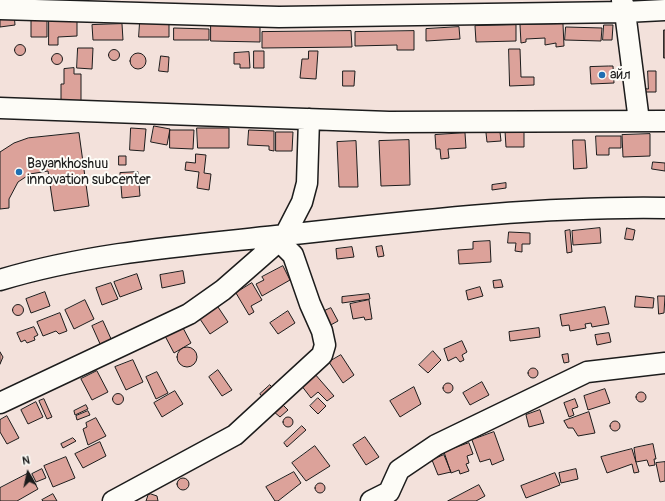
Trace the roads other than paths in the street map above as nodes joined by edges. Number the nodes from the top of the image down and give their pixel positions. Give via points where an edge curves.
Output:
1 (623, 6) edge
2 (0, 9) edge
3 (665, 10) edge
4 (0, 108) edge
5 (309, 119) junction
6 (639, 121) junction
7 (665, 121) edge
8 (665, 208) edge
9 (282, 238) junction
10 (0, 280) edge
11 (665, 363) edge
12 (0, 403) edge
13 (390, 497) edge
14 (113, 501) edge
15 (371, 501) edge

1 - 2 street via 279,17
1 - 3 street
1 - 6 street
4 - 5 street
5 - 6 street via 389,122
5 - 9 street via 307,183 302,202
6 - 7 street
8 - 9 street via 564,209 370,225
9 - 10 street via 133,252 36,269
9 - 12 street via 223,290 189,314
9 - 14 street via 293,255 322,331 325,345 322,356 235,435
11 - 13 street via 587,372 436,445 398,470
13 - 15 street

